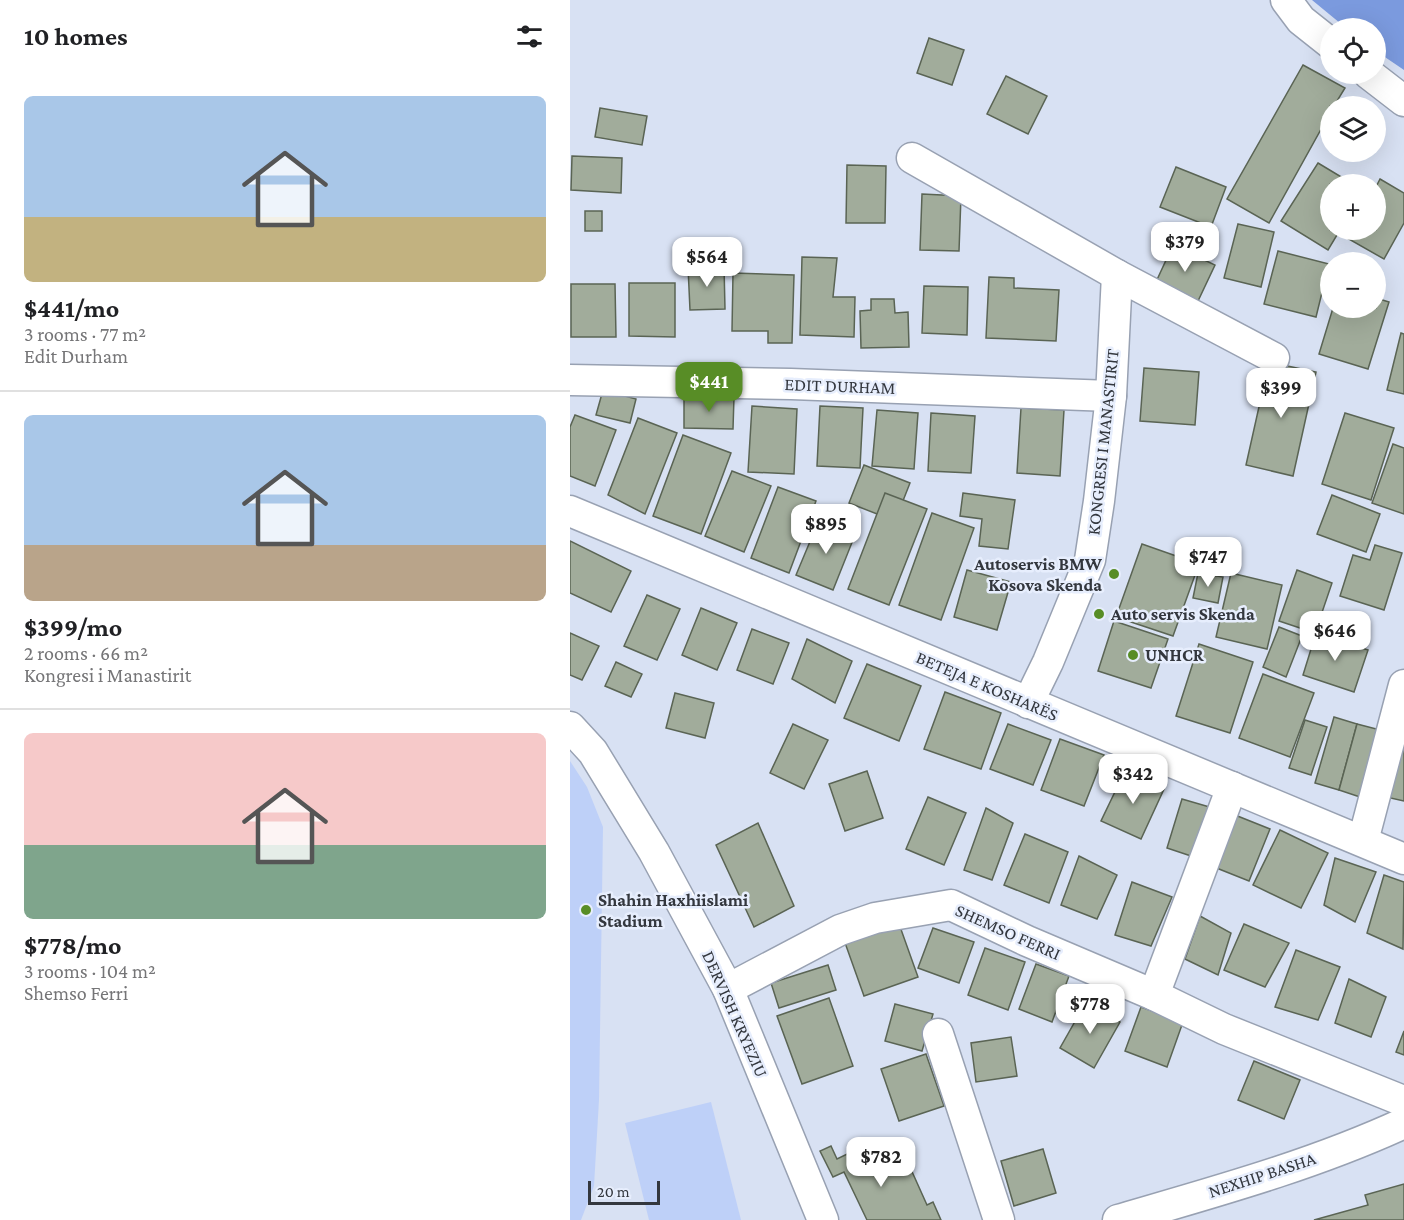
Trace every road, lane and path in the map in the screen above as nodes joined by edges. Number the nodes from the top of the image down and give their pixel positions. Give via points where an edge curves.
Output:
1 (1286, 0) edge
2 (1320, 35) edge
3 (1382, 84) edge
4 (1404, 101) edge
5 (912, 158) dead end
6 (1117, 275) junction
7 (1274, 358) dead end
8 (570, 380) edge
9 (1111, 396) junction
10 (570, 511) edge
11 (1404, 686) edge
12 (1028, 703) junction
13 (570, 727) edge
14 (1233, 787) junction
15 (1363, 841) junction
16 (1404, 859) edge
17 (728, 989) junction
18 (1154, 995) junction
19 (938, 1034) dead end
20 (1404, 1103) edge
21 (1404, 1123) edge
22 (823, 1220) edge
23 (999, 1220) edge
24 (1118, 1220) edge

1 - 2 street via 1301,20
3 - 4 street
5 - 6 street
6 - 7 street
6 - 9 street, KONGRESI I MANASTIRIT
8 - 9 street, EDIT DURHAM
9 - 12 street, KONGRESI I MANASTIRIT via 1090,560
10 - 12 street, BETEJA E KOSHARËS
11 - 15 street
12 - 14 street, BETEJA E KOSHARËS
13 - 17 street, DERVISH KRYEZIU via 593,752 654,852
14 - 15 street, BETEJA E KOSHARËS
14 - 18 street
15 - 16 street, BETEJA E KOSHARËS
17 - 18 street, SHEMSO FERRI via 840,930 876,918 951,905 1027,942
17 - 22 street, DERVISH KRYEZIU
18 - 20 street, SHEMSO FERRI via 1224,1029
19 - 23 street
21 - 24 street, NEXHIP BASHA via 1355,1144

